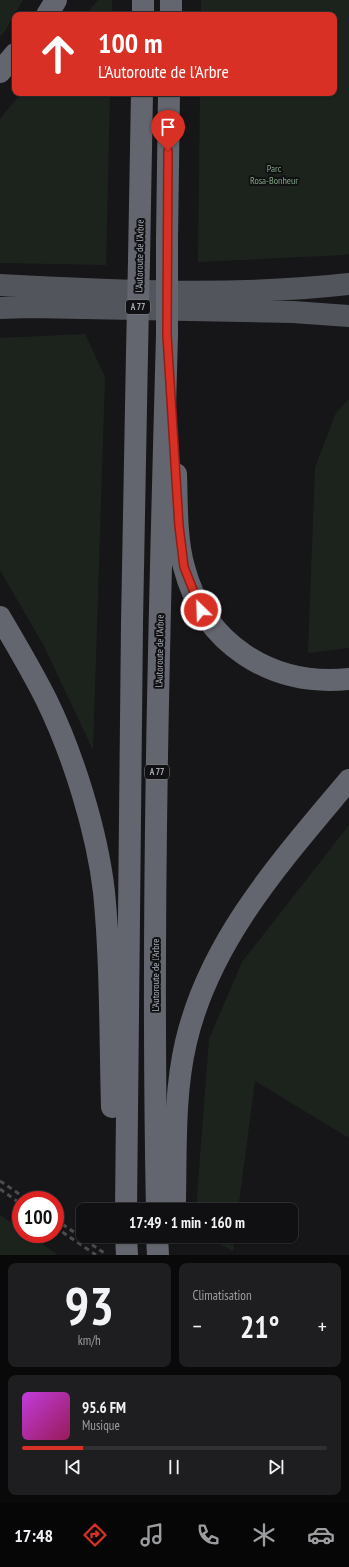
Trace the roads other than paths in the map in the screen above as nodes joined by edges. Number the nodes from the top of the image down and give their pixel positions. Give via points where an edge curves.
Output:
1 (56, 0) edge
2 (143, 0) edge
3 (171, 0) edge
4 (49, 12) edge
5 (143, 12) edge
6 (171, 12) edge
7 (12, 58) edge
8 (0, 72) edge
9 (142, 96) edge
10 (169, 96) edge
11 (349, 284) edge
12 (0, 285) edge
13 (0, 308) edge
14 (349, 316) edge
15 (167, 335) junction
16 (0, 617) edge
17 (349, 680) edge
18 (349, 780) edge
19 (124, 1203) edge
20 (125, 1203) edge
21 (157, 1203) edge
22 (174, 1203) edge
23 (126, 1243) edge
24 (127, 1255) edge

1 - 4 highway
2 - 5 highway
3 - 6 highway
7 - 8 highway
9 - 20 highway, L'Autoroute de l'Arbre / A 77, bridge via 132,616
10 - 15 highway, L'Autoroute de l'Arbre / A 77, bridge
11 - 12 main road via 211,292
13 - 14 main road via 292,312
15 - 17 highway via 181,549 184,567 201,610 228,643 268,669 323,681
15 - 21 highway, L'Autoroute de l'Arbre / A 77 via 159,630 155,958
16 - 19 highway via 46,700 80,784 94,839 103,891 108,950 113,1120
18 - 22 highway via 276,869 251,904 216,958 204,984 186,1042 180,1077
23 - 24 highway

